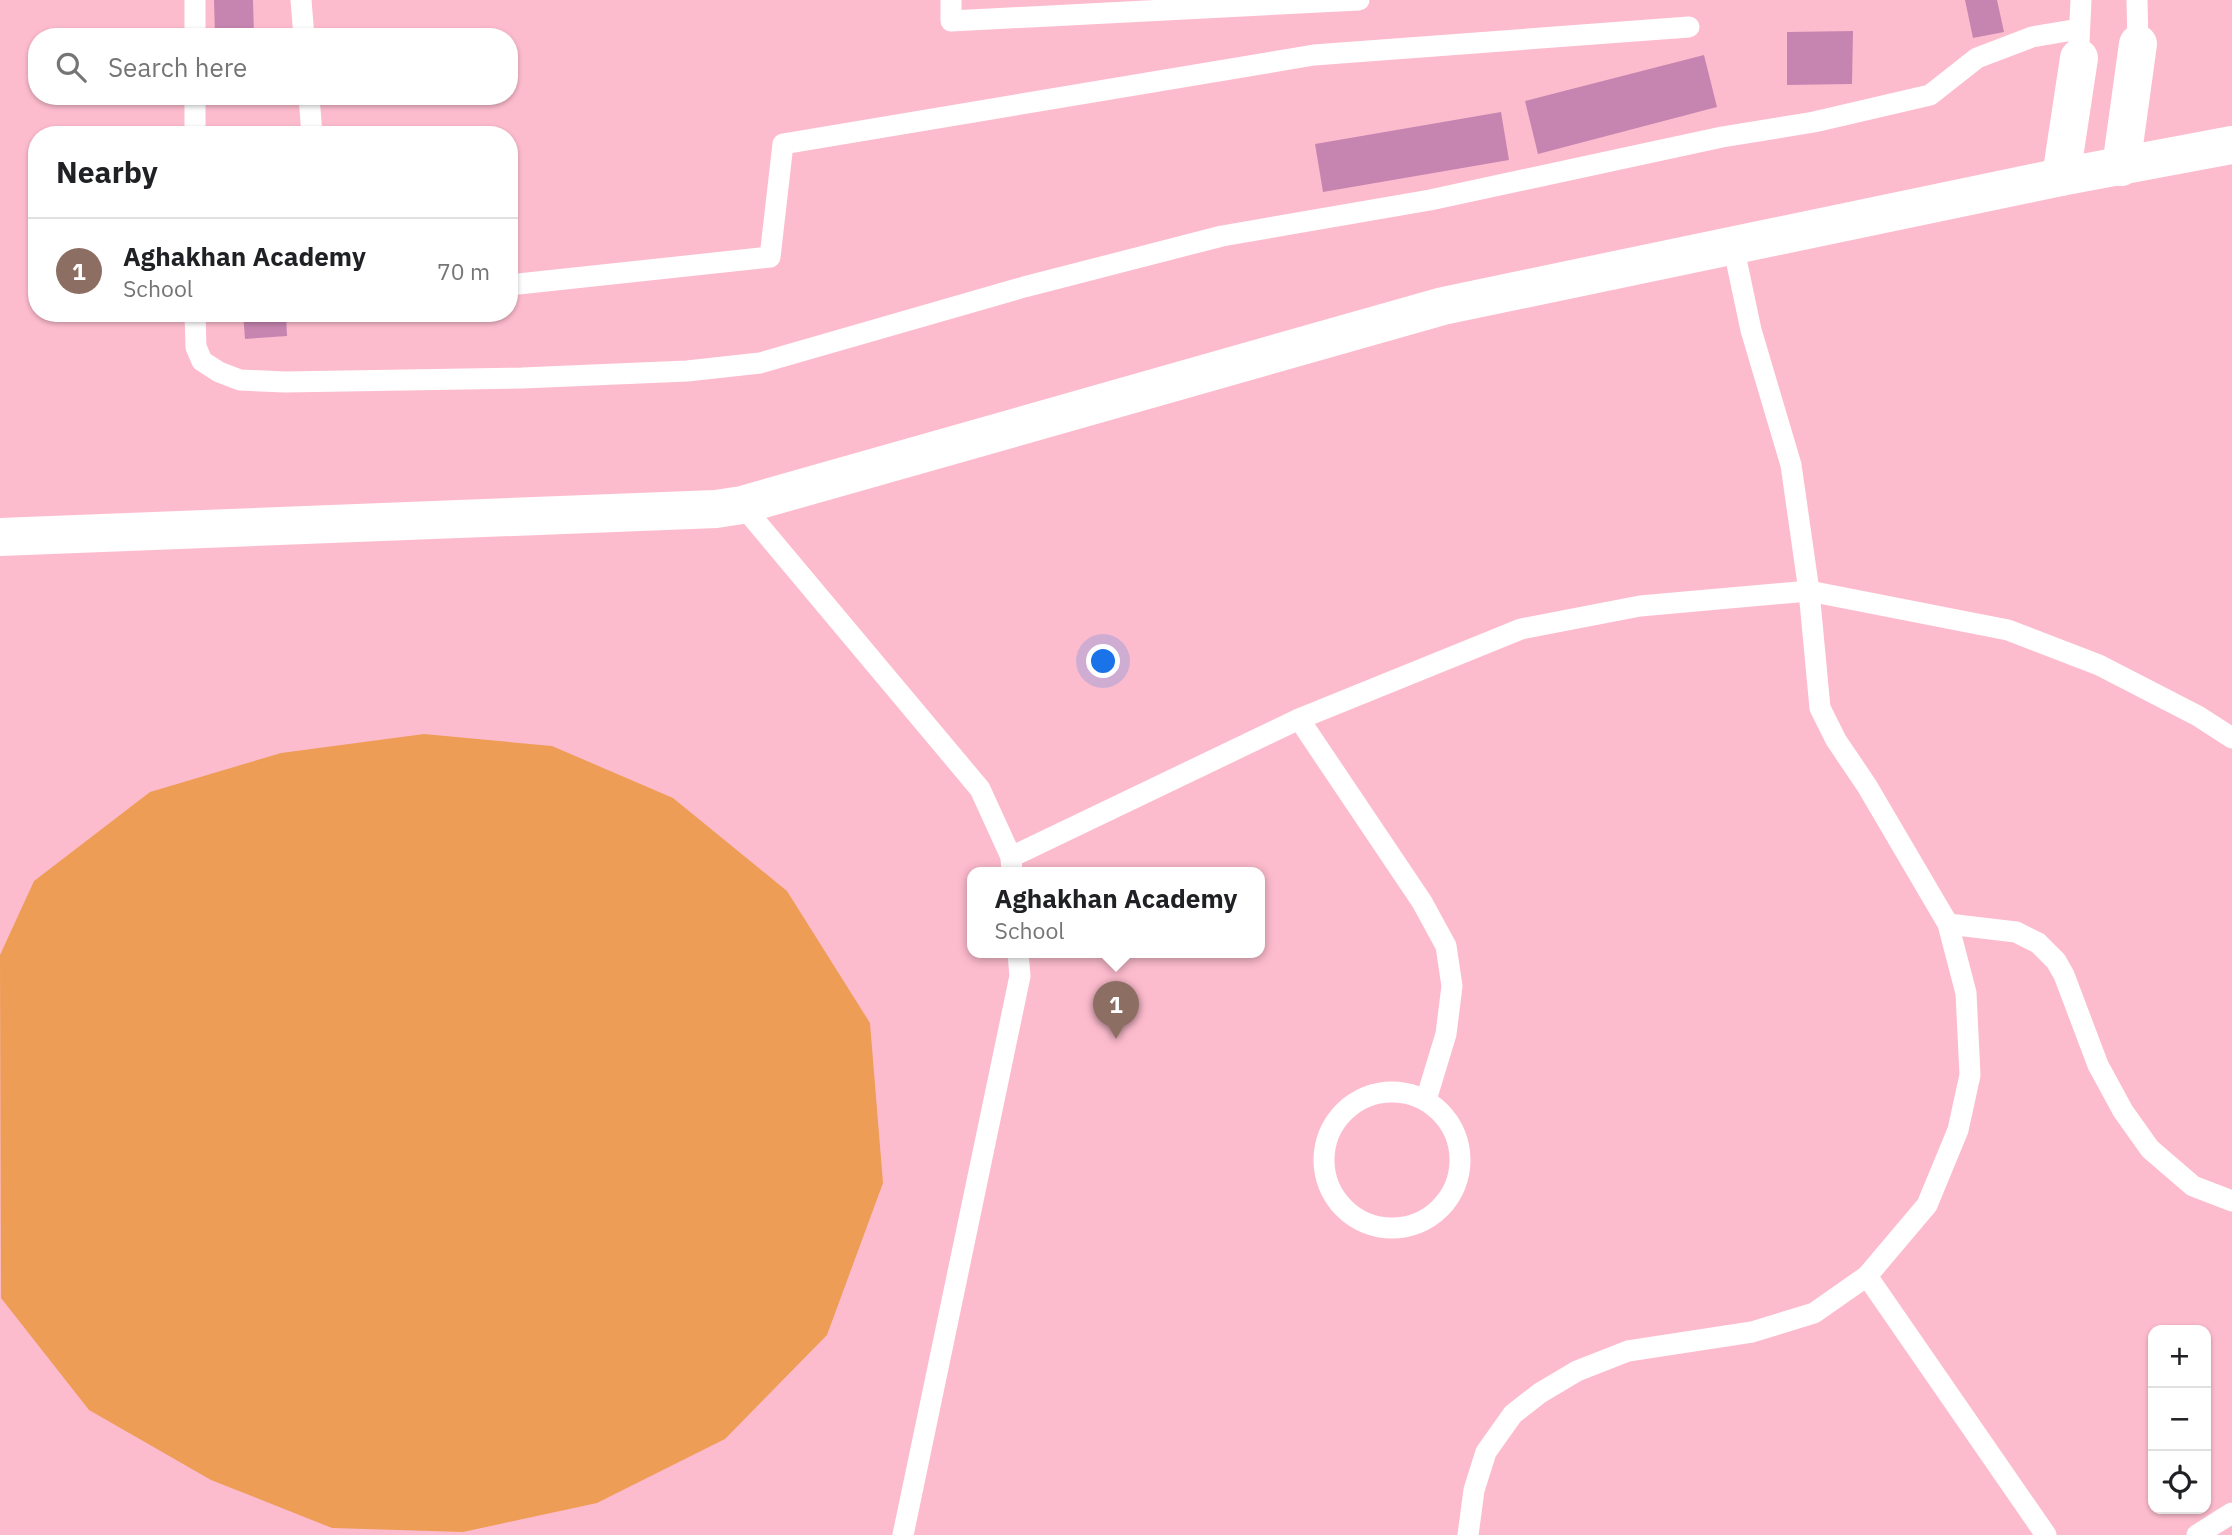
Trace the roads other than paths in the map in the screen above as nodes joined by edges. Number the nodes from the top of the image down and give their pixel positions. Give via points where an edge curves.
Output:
1 (195, 0) edge
2 (301, 0) edge
3 (951, 0) edge
4 (1359, 0) edge
5 (2081, 0) edge
6 (2137, 0) edge
7 (1689, 27) dead end
8 (195, 28) edge
9 (303, 28) edge
10 (2079, 43) junction
11 (2138, 44) joint
12 (195, 105) edge
13 (310, 105) edge
14 (195, 126) edge
15 (311, 126) edge
16 (2232, 145) edge
17 (2122, 167) junction
18 (2061, 177) junction
19 (1733, 245) junction
20 (518, 284) edge
21 (195, 322) edge
22 (742, 505) junction
23 (0, 537) edge
24 (1809, 591) junction
25 (1299, 719) junction
26 (2232, 738) edge
27 (1012, 865) edge
28 (1948, 923) junction
29 (1018, 958) edge
30 (1426, 1100) junction
31 (2232, 1201) edge
32 (1867, 1276) junction
33 (2232, 1513) edge
34 (903, 1535) edge
35 (1468, 1535) edge
36 (2046, 1535) edge
37 (2197, 1535) edge

1 - 8 lane
2 - 9 lane
3 - 4 lane via 951,21
5 - 10 lane
6 - 11 lane
7 - 20 lane via 1314,54 783,144 770,257
10 - 18 street
10 - 21 lane via 2032,37 1978,58 1930,95 1430,200 1222,236 760,363 522,378 240,380 202,361 196,347
11 - 17 street
12 - 14 lane
13 - 15 lane
16 - 17 street
17 - 18 street
18 - 19 street
19 - 22 street via 1443,306
19 - 24 lane via 1751,330 1791,465
22 - 23 street
22 - 27 lane via 979,789
24 - 25 lane via 1640,606 1521,629
24 - 26 lane via 2008,630 2099,666
24 - 28 lane via 1820,708
25 - 27 lane
25 - 30 lane via 1422,902 1446,946 1452,986 1447,1034
28 - 31 lane via 2016,932 2038,943 2064,975 2098,1065 2150,1149 2193,1186
28 - 32 lane via 1966,993 1969,1075 1958,1130 1927,1205
29 - 34 lane via 1020,976
30 - 30 lane via 1404,1092 1380,1092 1358,1101 1340,1116 1328,1137 1324,1160 1328,1184 1340,1205 1359,1220 1381,1227 1405,1227 1427,1219 1445,1203 1457,1182 1461,1159 1457,1135 1444,1115
32 - 35 lane via 1814,1313 1752,1332 1628,1351 1577,1371 1540,1393 1513,1414 1486,1452 1474,1490
32 - 36 lane
33 - 37 lane

